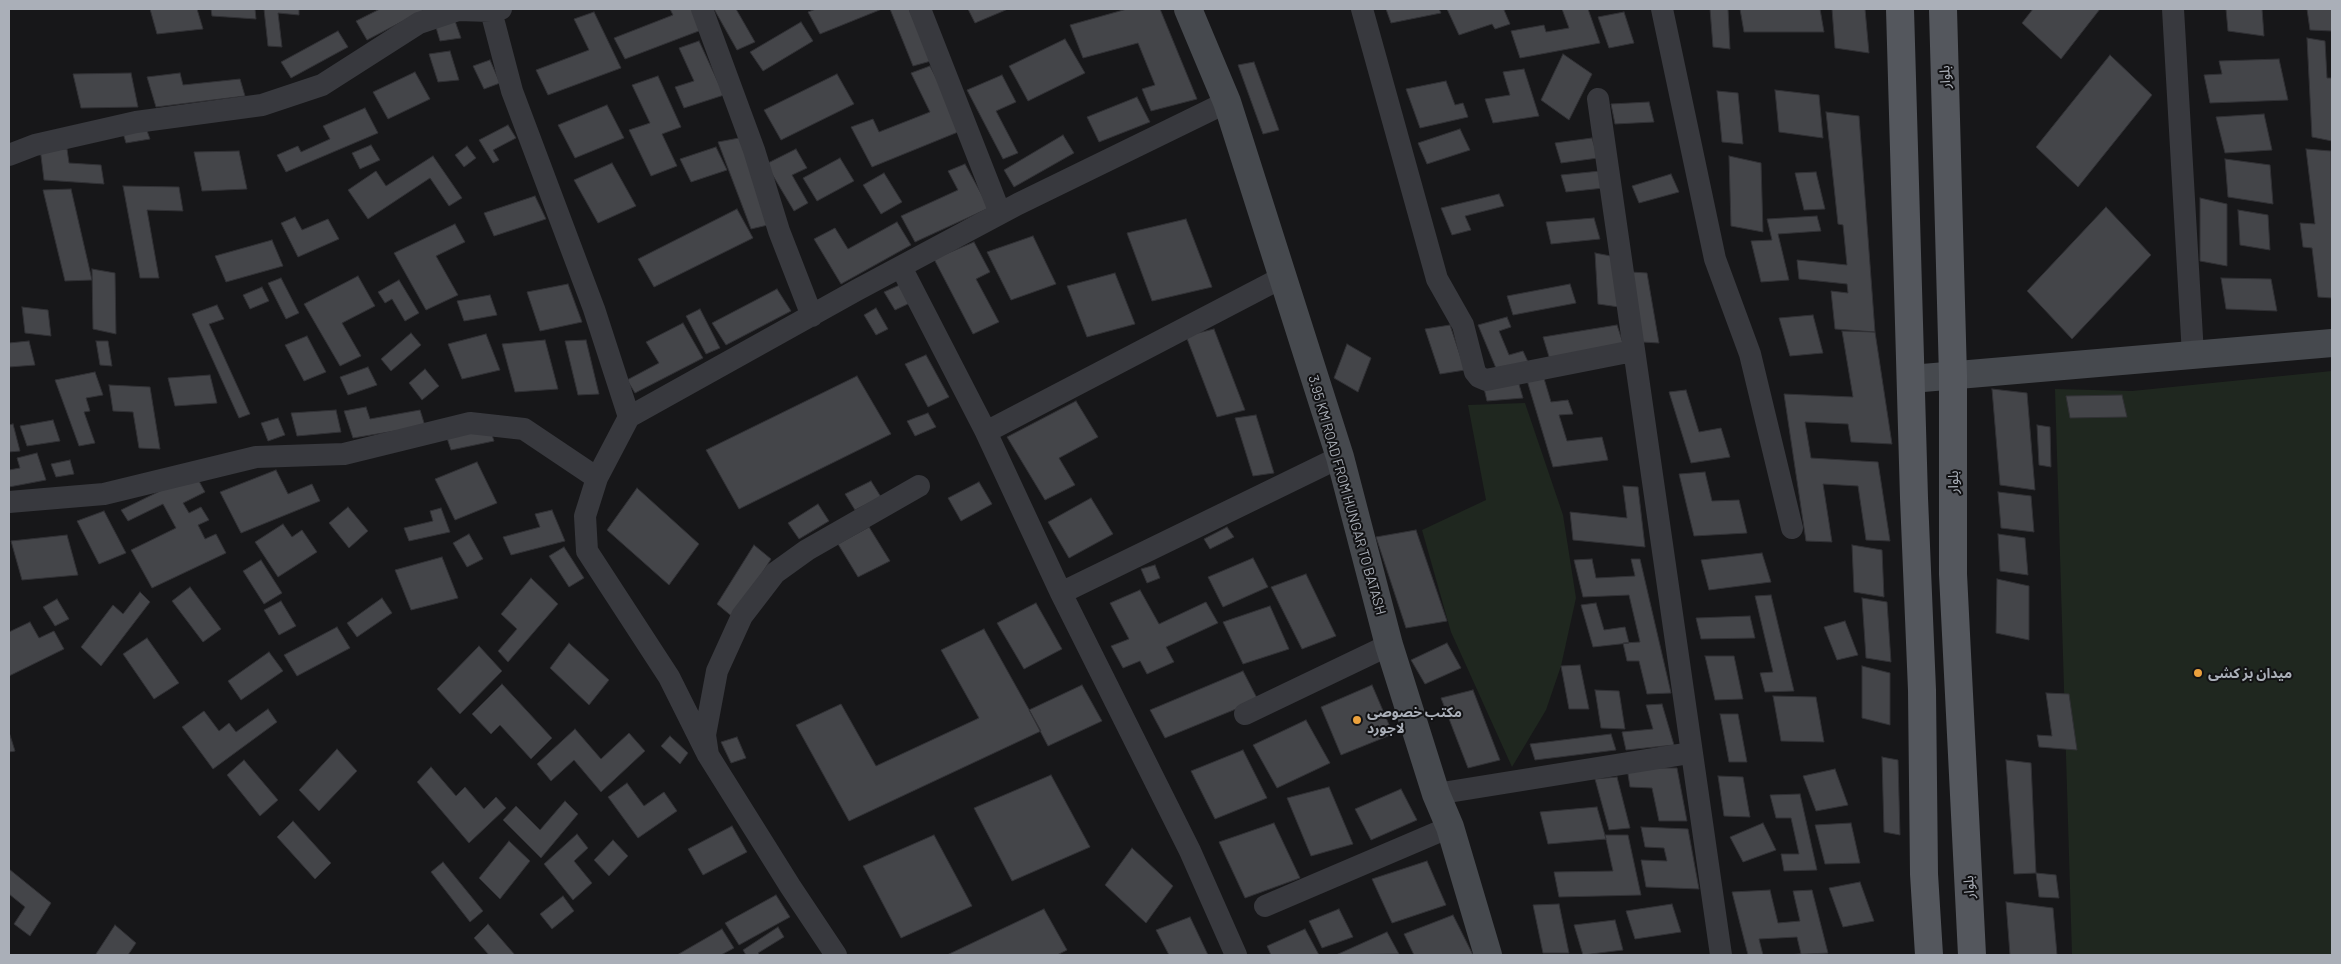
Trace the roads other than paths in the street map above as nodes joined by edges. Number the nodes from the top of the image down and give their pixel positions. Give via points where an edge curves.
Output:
1 (702, 9) edge
2 (920, 9) edge
3 (1188, 9) edge
4 (1362, 9) edge
5 (1662, 9) edge
6 (1900, 9) edge
7 (1943, 9) edge
8 (2173, 9) edge
9 (496, 10) edge
10 (1598, 99) dead end
11 (1227, 102) junction
12 (9, 155) edge
13 (1000, 214) junction
14 (901, 267) junction
15 (1282, 277) junction
16 (812, 316) junction
17 (2332, 343) edge
18 (1633, 351) junction
19 (2193, 355) junction
20 (1953, 376) junction
21 (1911, 378) junction
22 (630, 417) junction
23 (986, 432) junction
24 (1340, 457) junction
25 (598, 478) junction
26 (919, 486) dead end
27 (9, 502) edge
28 (1792, 528) dead end
29 (1061, 593) junction
30 (1390, 645) junction
31 (1246, 714) dead end
32 (1690, 753) junction
33 (708, 755) junction
34 (1436, 794) junction
35 (1450, 827) junction
36 (1265, 906) dead end
37 (836, 955) edge
38 (1236, 955) edge
39 (1488, 955) edge
40 (1720, 955) edge
41 (1930, 955) edge
42 (1972, 955) edge

1 - 16 street via 754,150 779,232
2 - 13 street
3 - 11 street, 3.95 KM ROAD FROM HUNGAR TO BATASH
4 - 18 street via 1437,279 1463,324 1475,372 1486,380
5 - 28 street via 1715,259 1750,354
6 - 21 main road
7 - 20 main road, بلوار
8 - 19 street
9 - 12 street via 458,10 419,23 322,85 262,105 136,122 35,145
9 - 22 street via 512,91 594,309
10 - 18 street
11 - 13 street
11 - 15 street, 3.95 KM ROAD FROM HUNGAR TO BATASH
13 - 14 street
14 - 16 street
14 - 23 street
15 - 23 street
15 - 24 street, 3.95 KM ROAD FROM HUNGAR TO BATASH
16 - 22 street
17 - 19 street
18 - 32 street
19 - 20 street
20 - 21 street
20 - 42 main road, بلوار via 1953,574
21 - 41 main road via 1922,690 1924,874
22 - 25 street
23 - 29 street
24 - 29 street
24 - 30 street, 3.95 KM ROAD FROM HUNGAR TO BATASH
25 - 27 street via 524,429 470,423 344,454 256,457 104,494
25 - 33 street via 585,516 587,551 670,678
26 - 33 street via 807,550 775,573 742,616 718,671 705,735
29 - 38 street via 1190,851
30 - 31 street
30 - 34 street, 3.95 KM ROAD FROM HUNGAR TO BATASH
32 - 34 street
32 - 40 street
33 - 37 street
34 - 35 street, 3.95 KM ROAD FROM HUNGAR TO BATASH
35 - 36 street
35 - 39 street, 3.95 KM ROAD FROM HUNGAR TO BATASH

